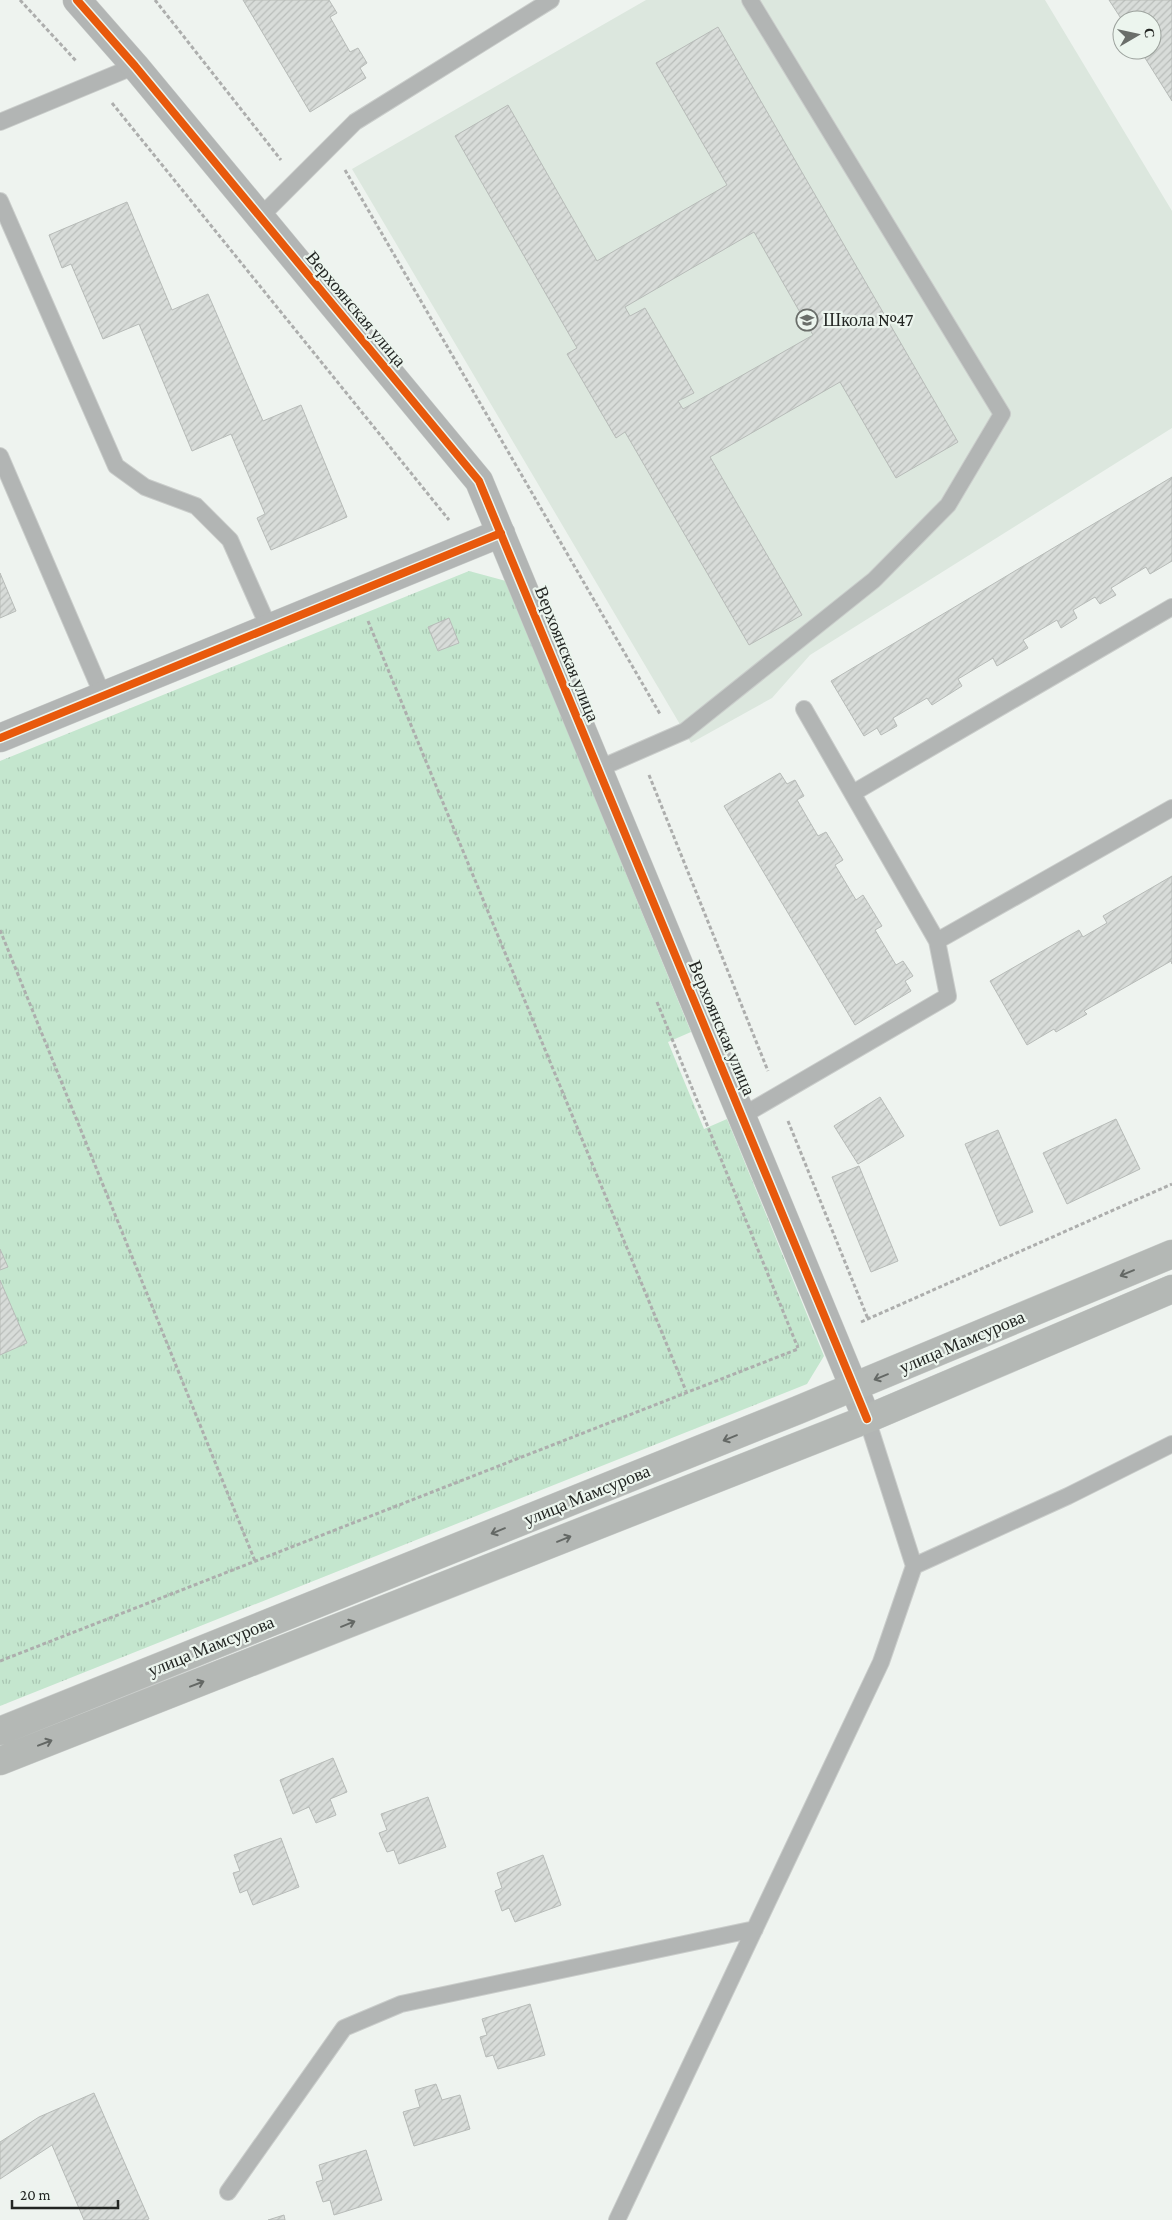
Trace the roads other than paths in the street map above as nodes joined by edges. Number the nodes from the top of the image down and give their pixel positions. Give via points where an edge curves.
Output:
1 (77, 0) edge
2 (551, 0) edge
3 (750, 0) edge
4 (135, 66) junction
5 (0, 122) edge
6 (0, 201) edge
7 (260, 217) junction
8 (0, 456) edge
9 (501, 533) junction
10 (1172, 607) edge
11 (269, 628) junction
12 (104, 696) junction
13 (804, 709) dead end
14 (0, 738) edge
15 (598, 769) junction
16 (852, 793) junction
17 (1172, 808) edge
18 (937, 941) junction
19 (742, 1116) junction
20 (1172, 1254) edge
21 (1172, 1289) edge
22 (854, 1388) junction
23 (867, 1418) junction
24 (1172, 1444) edge
25 (914, 1566) junction
26 (0, 1731) edge
27 (0, 1761) edge
28 (755, 1929) junction
29 (228, 2192) dead end
30 (617, 2220) edge

1 - 4 street, Верхоянская улица
2 - 7 lane via 355,122
3 - 15 lane via 1002,414 948,505 874,580 685,731
4 - 5 lane
4 - 7 street, Верхоянская улица
6 - 11 lane via 116,466 145,486 196,506 230,540
7 - 9 street, Верхоянская улица via 479,480
8 - 12 lane
9 - 11 street
9 - 15 street, Верхоянская улица
10 - 16 lane
11 - 12 street
12 - 14 street
13 - 16 lane
15 - 19 street, Верхоянская улица
16 - 18 lane
17 - 18 lane
18 - 19 lane via 948,996
19 - 22 street, Верхоянская улица
20 -> 22 main road, улица Мамсурова
21 - 23 main road, улица Мамсурова
22 - 23 street, Верхоянская улица
22 -> 26 main road, улица Мамсурова
23 - 25 lane
27 -> 23 main road, улица Мамсурова
24 - 25 lane via 1068,1496
25 - 28 lane via 881,1662
28 - 29 lane via 401,2004 344,2028
28 - 30 lane

